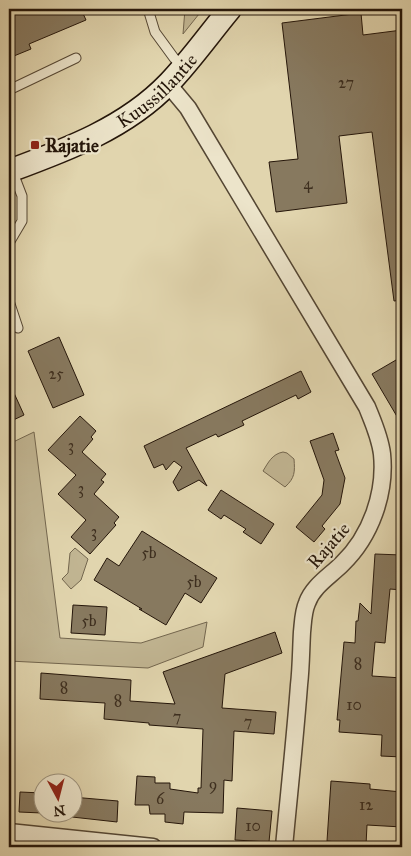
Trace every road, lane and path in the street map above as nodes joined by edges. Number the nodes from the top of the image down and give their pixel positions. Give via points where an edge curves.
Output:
1 (148, 9) edge
2 (230, 9) edge
3 (76, 58) dead end
4 (184, 67) junction
5 (168, 84) junction
6 (9, 90) edge
7 (10, 171) edge
8 (9, 243) edge
9 (9, 301) edge
10 (18, 328) dead end
11 (9, 832) edge
12 (153, 847) edge
13 (284, 847) edge

1 - 4 lane via 156,32
2 - 4 main road, Kuussillantie
3 - 6 lane
4 - 5 main road, Kuussillantie
5 - 7 main road, Kuussillantie via 136,112 95,136
5 - 13 street, Rajatie via 188,108 366,407 382,453 382,480 367,531 343,564 315,590 303,617
7 - 8 lane via 22,196 22,221
9 - 10 lane
11 - 12 street

